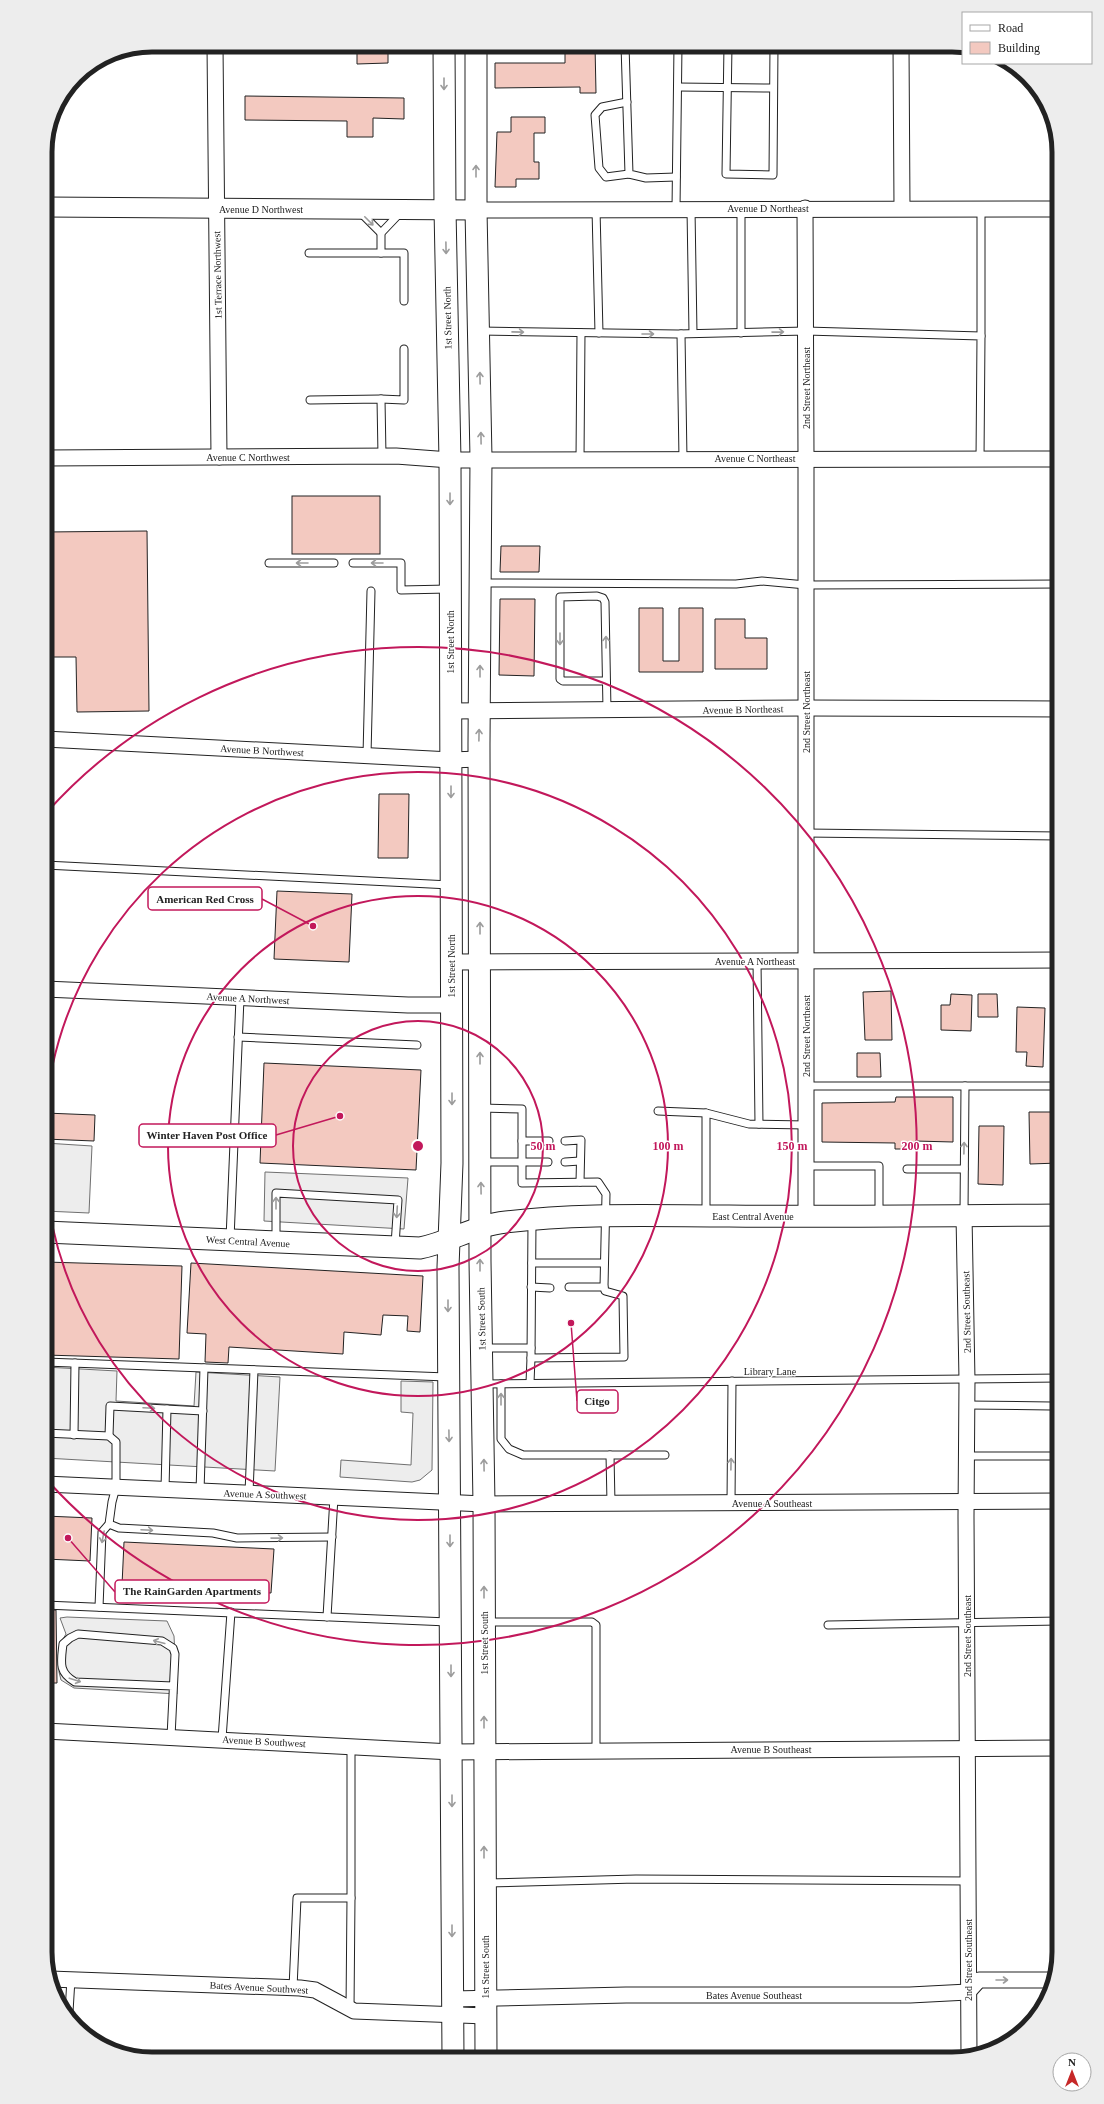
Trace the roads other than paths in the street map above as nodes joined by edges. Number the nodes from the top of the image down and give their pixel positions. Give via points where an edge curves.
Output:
1 (215, 52) edge
2 (444, 52) edge
3 (476, 52) edge
4 (625, 52) edge
5 (678, 52) edge
6 (728, 52) edge
7 (774, 52) edge
8 (901, 52) edge
9 (678, 87) junction
10 (727, 88) junction
11 (773, 88) junction
12 (627, 102) junction
13 (628, 174) junction
14 (676, 177) junction
15 (52, 207) edge
16 (741, 208) junction
17 (804, 208) junction
18 (902, 208) junction
19 (357, 209) junction
20 (405, 209) junction
21 (445, 209) junction
22 (596, 209) junction
23 (684, 209) junction
24 (980, 209) junction
25 (1052, 209) edge
26 (216, 210) junction
27 (476, 210) junction
28 (381, 233) junction
29 (309, 253) dead end
30 (381, 253) junction
31 (404, 301) dead end
32 (479, 331) junction
33 (806, 331) junction
34 (581, 333) junction
35 (599, 333) junction
36 (693, 333) junction
37 (741, 333) junction
38 (681, 334) junction
39 (980, 336) junction
40 (404, 349) dead end
41 (310, 400) dead end
42 (381, 400) junction
43 (382, 456) junction
44 (219, 457) junction
45 (52, 458) edge
46 (481, 458) junction
47 (806, 458) junction
48 (580, 459) junction
49 (682, 459) junction
50 (980, 459) junction
51 (1052, 459) edge
52 (450, 460) junction
53 (269, 563) dead end
54 (334, 563) dead end
55 (353, 563) dead end
56 (480, 583) junction
57 (1052, 584) edge
58 (806, 585) junction
59 (450, 590) junction
60 (370, 591) dead end
61 (606, 681) junction
62 (806, 708) junction
63 (1052, 709) edge
64 (480, 710) junction
65 (607, 710) junction
66 (451, 711) junction
67 (52, 739) edge
68 (367, 755) junction
69 (479, 759) junction
70 (451, 760) junction
71 (806, 834) junction
72 (1052, 836) edge
73 (52, 865) edge
74 (451, 885) junction
75 (1052, 960) edge
76 (757, 961) junction
77 (806, 961) junction
78 (452, 962) junction
79 (480, 962) junction
80 (52, 989) edge
81 (240, 998) junction
82 (452, 1005) junction
83 (238, 1036) junction
84 (417, 1045) dead end
85 (806, 1086) junction
86 (965, 1086) junction
87 (1052, 1086) edge
88 (480, 1108) junction
89 (658, 1111) dead end
90 (706, 1113) junction
91 (759, 1124) junction
92 (806, 1125) junction
93 (565, 1140) dead end
94 (522, 1141) junction
95 (548, 1141) dead end
96 (580, 1161) junction
97 (480, 1162) junction
98 (522, 1162) junction
99 (548, 1162) dead end
100 (565, 1162) dead end
101 (806, 1166) junction
102 (907, 1169) dead end
103 (964, 1169) junction
104 (580, 1182) junction
105 (1052, 1215) edge
106 (706, 1216) junction
107 (806, 1216) junction
108 (879, 1216) junction
109 (964, 1216) junction
110 (605, 1217) junction
111 (532, 1220) junction
112 (482, 1227) junction
113 (52, 1232) edge
114 (449, 1239) junction
115 (230, 1240) junction
116 (276, 1242) junction
117 (395, 1247) junction
118 (532, 1262) junction
119 (604, 1263) junction
120 (531, 1287) junction
121 (569, 1287) dead end
122 (604, 1287) junction
123 (550, 1288) dead end
124 (482, 1348) junction
125 (531, 1348) junction
126 (531, 1358) junction
127 (52, 1362) edge
128 (75, 1363) junction
129 (204, 1368) junction
130 (254, 1370) junction
131 (449, 1377) junction
132 (1052, 1378) edge
133 (967, 1380) junction
134 (732, 1382) junction
135 (530, 1383) junction
136 (492, 1384) junction
137 (967, 1405) junction
138 (1052, 1406) dead end
139 (167, 1409) junction
140 (203, 1411) junction
141 (492, 1417) junction
142 (52, 1433) edge
143 (74, 1435) junction
144 (109, 1436) junction
145 (610, 1455) junction
146 (665, 1455) dead end
147 (966, 1456) junction
148 (1050, 1456) dead end
149 (52, 1484) edge
150 (116, 1487) junction
151 (165, 1489) junction
152 (200, 1491) junction
153 (249, 1493) junction
154 (334, 1496) junction
155 (1052, 1501) edge
156 (450, 1502) junction
157 (966, 1502) junction
158 (611, 1503) junction
159 (731, 1503) junction
160 (484, 1504) junction
161 (109, 1524) junction
162 (332, 1537) junction
163 (52, 1605) edge
164 (99, 1607) junction
165 (231, 1612) junction
166 (327, 1617) junction
167 (1052, 1621) edge
168 (451, 1622) junction
169 (484, 1622) junction
170 (966, 1623) junction
171 (828, 1625) dead end
172 (173, 1686) junction
173 (52, 1731) edge
174 (171, 1737) junction
175 (222, 1739) junction
176 (351, 1746) junction
177 (968, 1748) junction
178 (1052, 1748) edge
179 (484, 1751) junction
180 (596, 1751) junction
181 (452, 1752) junction
182 (968, 1881) junction
183 (485, 1883) junction
184 (351, 1898) junction
185 (56, 1979) edge
186 (71, 1980) junction
187 (1048, 1980) edge
188 (293, 1988) junction
189 (968, 1992) junction
190 (453, 2007) junction
191 (486, 2007) junction
192 (69, 2008) edge
193 (350, 2009) junction
194 (969, 2050) edge
195 (453, 2052) edge
196 (486, 2052) edge

1 - 26 street, 1st Terrace Northwest
2 -> 21 main road, 1st Street North
27 -> 3 main road
4 - 12 lane
5 - 9 lane
6 - 10 lane
7 - 11 lane
8 - 18 street
9 - 10 lane
9 - 14 lane
10 - 11 lane
10 - 11 lane via 726,174 773,175
12 - 13 lane
12 - 13 lane via 602,107 595,115 599,168 606,176
13 - 14 lane via 646,178
14 - 23 lane
15 - 26 street, Avenue D Northwest
16 - 17 street, Avenue D Northeast
16 - 23 street, Avenue D Northeast
16 - 37 lane
17 - 18 street, Avenue D Northeast
17 - 33 street, 2nd Street Northeast
18 - 24 street, Avenue D Northeast
19 - 20 street, Avenue D Northwest
19 - 26 street, Avenue D Northwest
19 -> 28 lane
20 - 21 street, Avenue D Northwest
20 - 28 lane
21 - 27 street, Avenue D Northwest
21 -> 52 main road, 1st Street North
22 - 23 street, Avenue D Northeast
22 - 27 street, Avenue D Northeast
22 - 35 lane
23 - 36 lane
24 - 25 street, Avenue D Northeast
24 - 39 lane
26 - 44 street, 1st Terrace Northwest
27 - 32 main road
28 - 30 lane
29 - 30 lane
30 - 31 lane via 404,253
32 -> 34 lane
46 -> 32 main road
37 -> 33 lane
33 - 39 lane
33 - 47 street, 2nd Street Northeast
34 - 35 lane
34 - 48 lane
35 -> 38 lane
36 - 37 lane
36 - 38 lane
38 - 49 lane
39 - 50 lane
40 - 42 lane via 404,400
41 - 42 lane
42 - 43 lane
43 - 44 street, Avenue C Northwest
43 - 52 street, Avenue C Northwest
44 - 45 street, Avenue C Northwest
46 - 48 street, Avenue C Northeast
46 - 52 street, Avenue C Northeast
46 - 56 main road
47 - 49 street, Avenue C Northeast
47 - 50 street, Avenue C Northeast
47 - 58 street, 2nd Street Northeast
48 - 49 street, Avenue C Northeast
50 - 51 street, Avenue C Northeast
52 -> 59 main road, 1st Street North
54 -> 53 lane
59 -> 55 lane via 401,590 401,563
56 - 58 lane via 736,584 762,581
64 -> 56 main road
57 - 58 lane
58 - 62 street, 2nd Street Northeast
59 - 66 main road, 1st Street North
60 - 68 lane
61 -> 61 lane via 606,602 597,596 560,597 560,679
61 - 65 lane
62 - 63 street, Avenue B Northeast
62 - 65 street, Avenue B Northeast
62 - 71 street, 2nd Street Northeast
64 - 65 street, Avenue B Northeast
64 - 66 street, Avenue B Northeast
69 -> 64 main road
66 - 70 main road, 1st Street North
67 - 68 street, Avenue B Northwest
68 - 70 street, Avenue B Northwest
69 - 70 street, Avenue B Northwest
79 -> 69 main road
70 -> 74 main road, 1st Street North
71 - 72 lane
71 - 77 street, 2nd Street Northeast
73 - 74 lane
74 - 78 main road, 1st Street North
75 - 77 street, Avenue A Northeast
76 - 77 street, Avenue A Northeast
76 - 79 street, Avenue A Northeast
76 - 91 lane
77 - 85 street, 2nd Street Northeast
78 - 79 street, Avenue A Northeast
78 - 82 main road, 1st Street North
88 -> 79 main road
80 - 81 street, Avenue A Northwest
81 - 82 street, Avenue A Northwest
81 - 83 lane
82 -> 114 main road, 1st Street North via 452,1163
83 - 84 lane
83 - 115 lane
85 - 86 lane
85 - 92 street, 2nd Street Northeast
86 - 87 lane
103 -> 86 lane
88 - 94 lane via 522,1109
88 - 97 main road
89 - 90 lane
90 - 91 lane via 749,1124
90 - 106 lane
91 - 92 lane
92 - 101 street, 2nd Street Northeast
93 - 96 lane via 581,1140
94 - 95 lane
94 - 98 lane
96 - 100 lane
96 - 104 lane
97 - 98 lane
112 -> 97 main road
98 - 99 lane
98 - 104 lane via 522,1183
101 - 107 street, 2nd Street Northeast
101 - 108 lane via 879,1166
102 - 103 lane
103 - 109 lane
104 - 110 lane via 598,1182 606,1194
105 - 109 main road, East Central Avenue
106 - 107 main road, East Central Avenue
106 - 110 main road, East Central Avenue
107 - 108 main road, East Central Avenue
108 - 109 main road, East Central Avenue
109 - 133 street, 2nd Street Southeast
110 - 111 main road, East Central Avenue
110 - 119 lane
111 - 112 main road, East Central Avenue
111 - 118 lane
112 - 114 main road, East Central Avenue
124 -> 112 main road, 1st Street South
113 - 115 main road, West Central Avenue
114 - 117 main road, West Central Avenue via 420,1248
114 -> 131 main road
115 - 116 main road, West Central Avenue
116 - 117 main road, West Central Avenue
116 -> 117 lane via 276,1193 398,1200
118 - 119 lane
118 - 120 lane
119 - 122 lane
120 - 123 lane
120 - 125 lane
121 - 122 lane
122 - 126 lane via 605,1291 623,1296 624,1357
124 - 125 lane
124 - 136 main road, 1st Street South
125 - 126 lane
126 - 135 lane
127 - 128 lane
128 - 129 lane
128 - 143 lane
129 - 130 lane
129 - 140 lane
130 - 131 lane
130 - 153 lane
131 -> 156 main road
132 - 133 lane, Library Lane
133 - 134 lane, Library Lane
133 - 137 street, 2nd Street Southeast
134 - 135 lane, Library Lane
159 -> 134 lane
135 - 136 lane, Library Lane
136 - 141 main road, 1st Street South
137 - 138 lane
137 - 147 street, 2nd Street Southeast
139 - 140 lane
144 -> 139 lane via 110,1406
139 - 151 lane
140 - 152 lane
141 - 145 lane via 501,1439 509,1449 523,1455
160 -> 141 main road, 1st Street South
142 - 143 lane
143 - 144 lane
144 - 150 lane via 116,1442
145 - 146 lane
145 - 158 lane
147 - 148 lane
147 - 157 street, 2nd Street Southeast
149 - 150 street, Avenue A Southwest
150 - 151 street, Avenue A Southwest
150 - 161 lane
151 - 152 street, Avenue A Southwest
152 - 153 street, Avenue A Southwest
153 - 154 street, Avenue A Southwest
154 - 156 street, Avenue A Southwest
154 - 162 lane
155 - 157 street, Avenue A Southeast
156 - 160 street, Avenue A Southwest
156 -> 168 main road
157 - 159 street, Avenue A Southeast
157 - 170 street, 2nd Street Southeast
158 - 159 street, Avenue A Southeast
158 - 160 street, Avenue A Southeast
169 -> 160 main road, 1st Street South
161 -> 162 lane via 119,1528 213,1533 236,1538
161 -> 164 lane via 102,1532 101,1540
162 - 166 lane
163 - 164 lane
164 - 165 lane
165 - 166 lane
165 - 175 lane
166 - 168 lane
167 - 170 lane
168 -> 181 main road
179 -> 169 main road, 1st Street South
169 - 180 lane via 592,1622 596,1625
170 - 171 lane
170 - 177 street, 2nd Street Southeast
172 -> 172 lane via 175,1654 173,1648 162,1641 78,1634 64,1644 62,1670 65,1676 75,1682
172 - 174 lane
173 - 174 street, Avenue B Southwest
174 - 175 street, Avenue B Southwest
175 - 176 street, Avenue B Southwest
176 - 181 street, Avenue B Southwest
176 - 184 lane
177 - 178 street, Avenue B Southeast
177 - 180 street, Avenue B Southeast
177 - 182 street, 2nd Street Southeast
179 - 180 street, Avenue B Southeast
179 - 181 street, Avenue B Southwest
183 -> 179 main road, 1st Street South
181 -> 190 main road
182 - 183 lane via 636,1879
182 - 189 street, 2nd Street Southeast
183 - 191 main road, 1st Street South
184 - 188 lane via 297,1898
184 - 193 lane
185 - 186 street, Bates Avenue Southwest
186 - 188 street, Bates Avenue Southwest
186 - 192 lane
189 -> 187 street via 979,1980
188 - 193 street, Bates Avenue Southwest via 315,1990
189 - 191 street, Bates Avenue Southeast via 910,1995 634,1995
189 - 194 street, 2nd Street Southeast
190 - 191 street, Bates Avenue Southeast
190 - 193 street, Bates Avenue Southwest via 366,2012
190 - 195 main road
191 - 196 main road, 1st Street South

